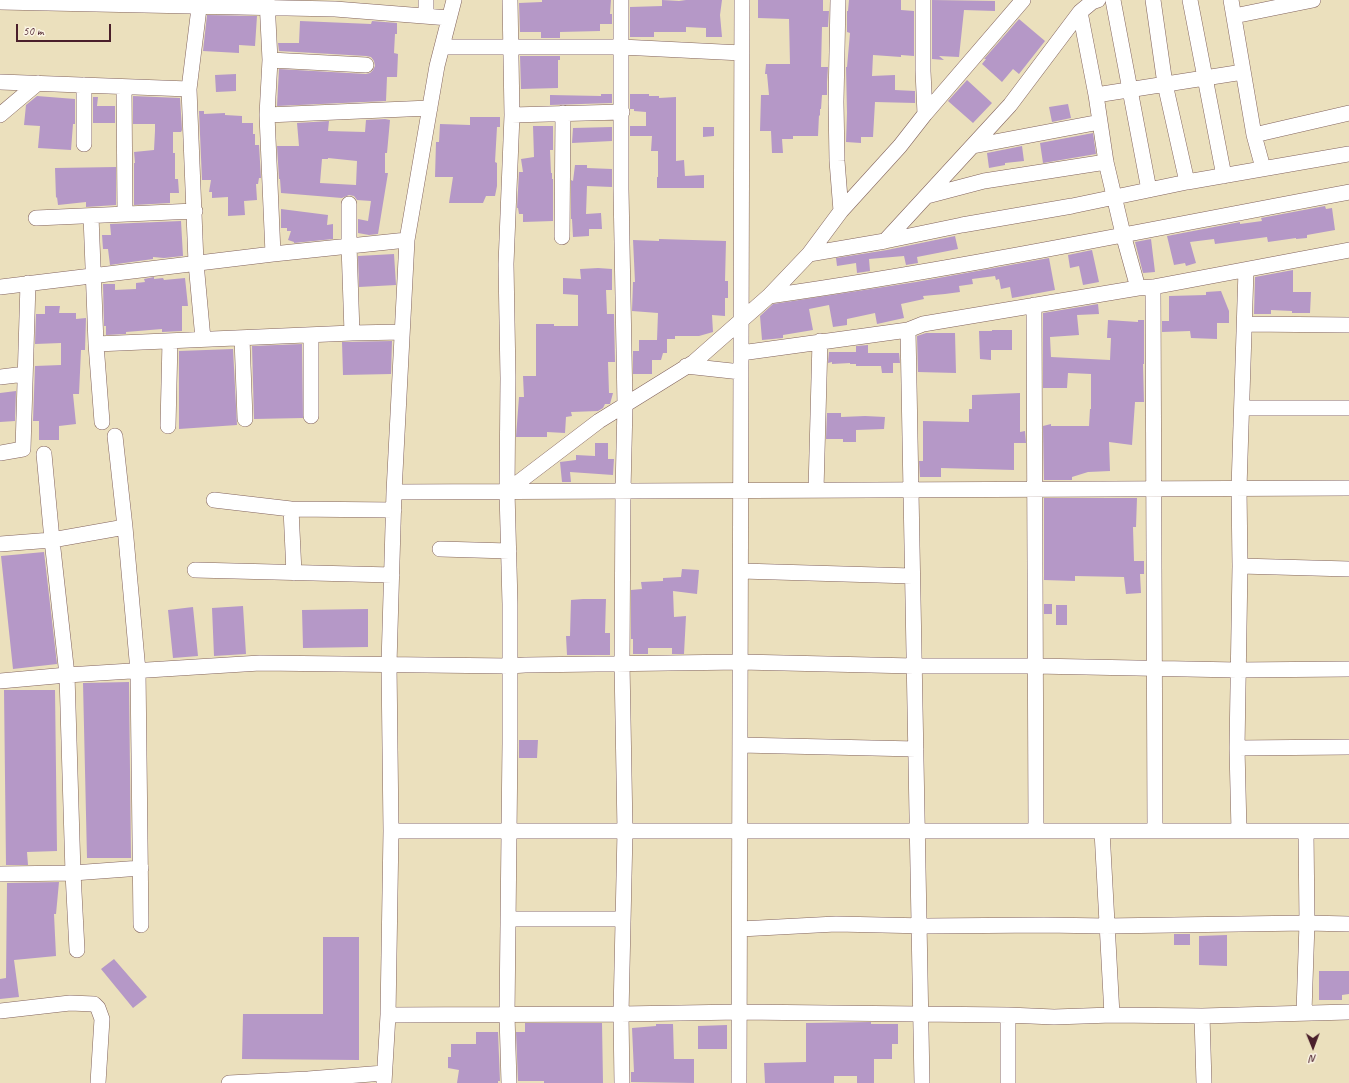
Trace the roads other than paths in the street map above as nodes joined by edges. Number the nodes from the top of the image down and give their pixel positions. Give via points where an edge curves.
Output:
1 (426, 0) edge
2 (454, 0) edge
3 (510, 0) edge
4 (621, 0) edge
5 (742, 0) edge
6 (838, 0) edge
7 (924, 0) edge
8 (1010, 0) edge
9 (1023, 0) edge
10 (1098, 0) edge
11 (1112, 0) edge
12 (1153, 0) edge
13 (1190, 0) edge
14 (1231, 0) edge
15 (1313, 0) edge
16 (0, 2) edge
17 (199, 4) edge
18 (267, 4) edge
19 (335, 4) edge
20 (1080, 12) junction
21 (1010, 15) junction
22 (426, 16) junction
23 (1234, 16) junction
24 (449, 18) junction
25 (442, 47) junction
26 (510, 47) junction
27 (622, 47) junction
28 (742, 54) junction
29 (270, 60) junction
30 (366, 65) dead end
31 (1243, 72) junction
32 (1204, 78) junction
33 (0, 82) edge
34 (38, 84) junction
35 (1165, 84) junction
36 (84, 85) junction
37 (124, 87) junction
38 (189, 89) junction
39 (1129, 90) junction
40 (1096, 95) junction
41 (430, 108) junction
42 (622, 112) junction
43 (563, 113) junction
44 (1349, 113) edge
45 (925, 114) junction
46 (0, 115) edge
47 (268, 115) junction
48 (512, 115) junction
49 (1100, 122) junction
50 (1254, 135) junction
51 (84, 144) dead end
52 (972, 146) junction
53 (1349, 154) edge
54 (1106, 162) junction
55 (1263, 168) junction
56 (1224, 176) junction
57 (1187, 182) junction
58 (1149, 190) junction
59 (1349, 192) edge
60 (927, 196) junction
61 (1114, 197) junction
62 (349, 204) dead end
63 (195, 211) junction
64 (841, 211) junction
65 (125, 214) junction
66 (92, 216) junction
67 (36, 218) dead end
68 (1123, 234) junction
69 (562, 237) dead end
70 (408, 240) junction
71 (885, 241) junction
72 (349, 245) junction
73 (1349, 250) edge
74 (273, 254) junction
75 (809, 254) junction
76 (196, 263) junction
77 (1246, 270) junction
78 (94, 274) junction
79 (28, 283) junction
80 (0, 287) edge
81 (1146, 287) junction
82 (769, 296) junction
83 (1034, 305) junction
84 (742, 320) junction
85 (1245, 324) junction
86 (1349, 325) edge
87 (908, 330) junction
88 (402, 332) junction
89 (352, 333) junction
90 (311, 335) junction
91 (242, 338) junction
92 (203, 339) junction
93 (820, 341) junction
94 (170, 342) junction
95 (96, 344) junction
96 (742, 353) junction
97 (686, 366) junction
98 (741, 372) junction
99 (25, 374) junction
100 (0, 377) edge
101 (625, 405) junction
102 (1242, 408) junction
103 (1349, 408) edge
104 (311, 416) dead end
105 (245, 419) dead end
106 (102, 422) dead end
107 (168, 426) dead end
108 (116, 436) dead end
109 (0, 452) edge
110 (44, 454) dead end
111 (1239, 488) junction
112 (1349, 488) edge
113 (1034, 489) junction
114 (1154, 489) junction
115 (741, 490) junction
116 (816, 490) junction
117 (911, 490) junction
118 (506, 491) junction
119 (623, 491) junction
120 (394, 492) junction
121 (214, 500) dead end
122 (291, 509) junction
123 (394, 510) junction
124 (125, 527) junction
125 (52, 540) junction
126 (0, 544) edge
127 (440, 549) dead end
128 (509, 551) junction
129 (1240, 566) junction
130 (1349, 568) edge
131 (195, 570) dead end
132 (741, 571) junction
133 (294, 573) junction
134 (392, 575) junction
135 (912, 576) junction
136 (741, 662) junction
137 (622, 663) junction
138 (389, 664) junction
139 (509, 666) junction
140 (914, 666) junction
141 (1035, 666) junction
142 (1154, 668) junction
143 (1349, 669) edge
144 (1238, 670) junction
145 (138, 671) junction
146 (66, 675) junction
147 (0, 681) edge
148 (740, 745) junction
149 (1237, 748) junction
150 (1349, 748) edge
151 (916, 749) junction
152 (391, 831) junction
153 (508, 831) junction
154 (625, 831) junction
155 (740, 831) junction
156 (917, 831) junction
157 (1036, 831) junction
158 (1102, 831) junction
159 (1155, 831) junction
160 (1239, 831) junction
161 (1349, 831) edge
162 (1306, 832) junction
163 (141, 868) junction
164 (73, 873) junction
165 (0, 874) edge
166 (508, 919) junction
167 (622, 919) junction
168 (1307, 923) junction
169 (1349, 924) edge
170 (142, 925) dead end
171 (919, 926) junction
172 (1106, 926) junction
173 (740, 929) junction
174 (77, 950) dead end
175 (0, 1011) edge
176 (740, 1012) junction
177 (1304, 1012) junction
178 (1349, 1012) edge
179 (621, 1014) junction
180 (920, 1014) junction
181 (388, 1015) junction
182 (507, 1015) junction
183 (1008, 1015) junction
184 (1112, 1015) junction
185 (1202, 1016) junction
186 (384, 1078) edge
187 (308, 1081) edge
188 (98, 1083) edge
189 (229, 1083) edge
190 (509, 1083) edge
191 (622, 1083) edge
192 (740, 1083) edge
193 (922, 1083) edge
194 (1008, 1083) edge
195 (1204, 1083) edge

1 - 22 street
2 - 24 street
3 - 26 street
4 - 27 street
5 - 28 street
6 - 64 street via 836,102
7 - 45 street
8 - 21 street
9 - 21 street
10 - 20 street
11 - 39 street
12 - 35 street
13 - 32 street
14 - 23 street
15 - 23 street
16 - 17 street
17 - 18 street
17 - 38 street
18 - 19 street
18 - 29 street
19 - 22 street
20 - 40 street
20 - 52 street via 1010,105
21 - 45 street
22 - 24 street
23 - 31 street
24 - 25 street
25 - 26 street
25 - 41 street
26 - 27 street
26 - 48 street
27 - 28 street
27 - 42 street
28 - 84 street
29 - 30 street
29 - 47 street
31 - 32 street
31 - 50 street
32 - 35 street
32 - 56 street
33 - 34 street
34 - 36 street
34 - 46 street
35 - 39 street
35 - 57 street
36 - 37 street
36 - 51 street
37 - 38 street
37 - 65 street
38 - 63 street
39 - 40 street
39 - 58 street
40 - 49 street
41 - 47 street
41 - 70 street
42 - 43 street
42 - 101 street
43 - 48 street
43 - 69 street
44 - 50 street
45 - 64 street via 900,146
47 - 74 street
48 - 118 street via 506,264
49 - 52 street
49 - 54 street
50 - 55 street
52 - 60 street
53 - 55 street
54 - 60 street via 984,181
54 - 61 street
55 - 56 street
56 - 57 street
57 - 58 street
58 - 61 street
59 - 68 street
60 - 71 street
61 - 68 street
61 - 71 street
62 - 72 street
63 - 65 street
63 - 76 street
64 - 75 street
65 - 66 street
66 - 67 street
66 - 78 street
68 - 81 street
68 - 82 street via 869,282
70 - 72 street
70 - 88 street
71 - 75 street
72 - 74 street
72 - 89 street
73 - 77 street
74 - 76 street
75 - 82 street
76 - 78 street
76 - 92 street
77 - 81 street
77 - 85 street
78 - 79 street
78 - 95 street
79 - 80 street
79 - 99 street
81 - 83 street
81 - 114 street
82 - 84 street
83 - 87 street via 923,324
83 - 113 street
84 - 96 street
84 - 97 street
85 - 86 street
85 - 102 street
87 - 93 street
87 - 117 street
88 - 89 street
88 - 120 street
89 - 90 street
90 - 91 street
90 - 104 street
91 - 92 street
91 - 105 street
92 - 94 street
93 - 96 street
93 - 116 street
94 - 95 street
94 - 107 street
95 - 106 street
96 - 98 street
97 - 98 street
97 - 101 street
98 - 115 street
99 - 100 street
99 - 109 street via 23,449
101 - 118 street via 599,421
101 - 119 street
102 - 103 street
102 - 111 street
108 - 124 street
110 - 125 street
111 - 112 street
111 - 114 street
111 - 129 street
113 - 114 street
113 - 117 street
113 - 141 street
114 - 142 street
115 - 116 street
115 - 119 street
115 - 132 street
116 - 117 street
117 - 135 street
118 - 119 street
118 - 120 street
118 - 128 street
119 - 137 street
120 - 123 street
121 - 122 street
122 - 123 street
122 - 133 street
123 - 134 street
124 - 125 street
124 - 145 street
125 - 126 street
125 - 146 street
127 - 128 street
128 - 139 street
129 - 130 street
129 - 144 street
131 - 133 street
132 - 135 street
132 - 136 street
133 - 134 street
134 - 138 street
135 - 140 street
136 - 137 street
136 - 140 street
136 - 148 street
137 - 139 street
137 - 154 street
138 - 139 street
138 - 145 street via 260,663
138 - 152 street
139 - 153 street
140 - 141 street
140 - 151 street
141 - 142 street
141 - 157 street
142 - 144 street
142 - 159 street
143 - 144 street
144 - 149 street
145 - 146 street
145 - 163 street
146 - 147 street
146 - 164 street
148 - 151 street
148 - 155 street
149 - 150 street
149 - 160 street
151 - 156 street
152 - 153 street
152 - 181 street
153 - 154 street
153 - 166 street
154 - 155 street
154 - 167 street
155 - 156 street
155 - 173 street
156 - 157 street
156 - 171 street
157 - 158 street
158 - 159 street
158 - 172 street
159 - 160 street
160 - 162 street
161 - 162 street
162 - 168 street
163 - 164 street
163 - 170 street
164 - 165 street
164 - 174 street
166 - 167 street
166 - 182 street
167 - 179 street
168 - 169 street
168 - 172 street
168 - 177 street
171 - 172 street
171 - 173 street via 836,924
171 - 180 street
172 - 184 street
173 - 176 street
175 - 188 street via 70,1003 94,1004 102,1019
176 - 179 street
176 - 180 street
176 - 192 street
177 - 178 street
177 - 185 street
179 - 182 street
179 - 191 street
180 - 183 street
180 - 193 street
181 - 182 street
181 - 186 street
182 - 190 street
183 - 184 street
183 - 194 street
184 - 185 street
185 - 195 street
186 - 187 street
187 - 189 street

